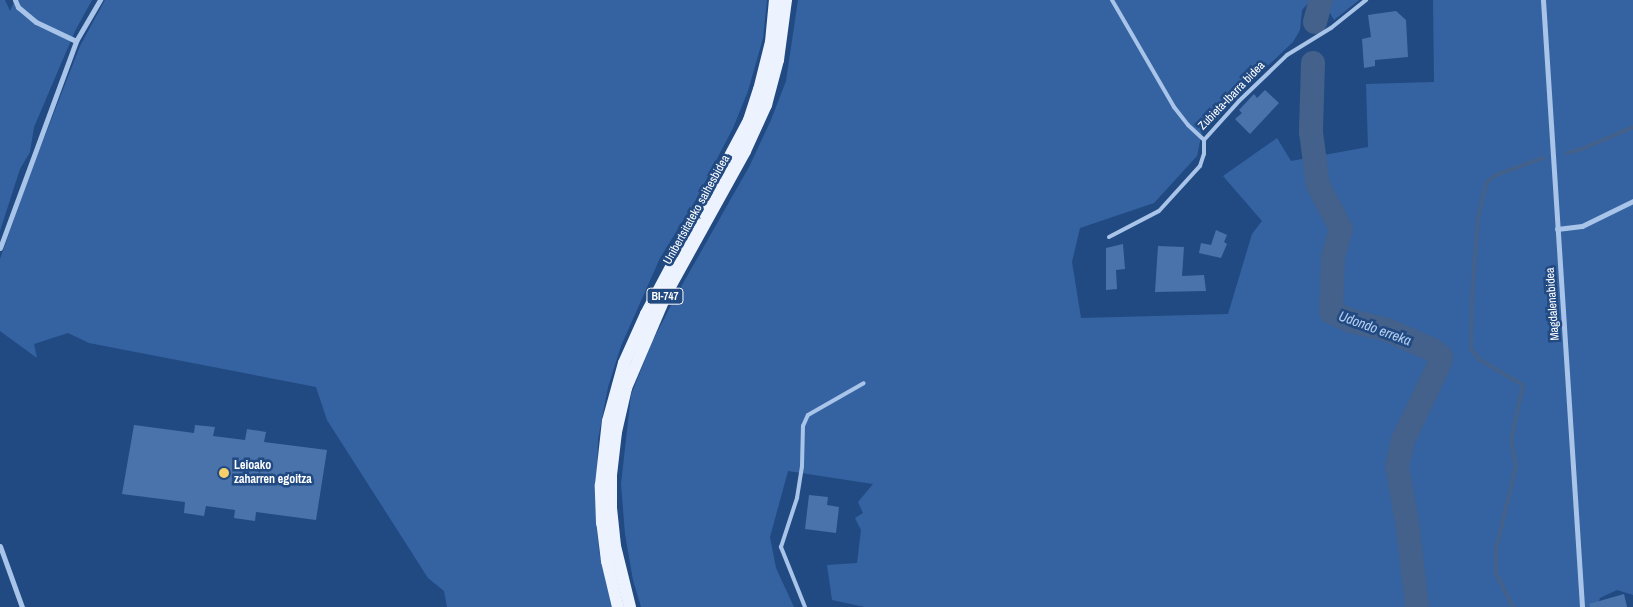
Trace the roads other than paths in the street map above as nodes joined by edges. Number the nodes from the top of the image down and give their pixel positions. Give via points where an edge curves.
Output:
1 (15, 0) edge
2 (100, 0) edge
3 (775, 0) edge
4 (786, 0) edge
5 (1112, 0) edge
6 (1366, 0) edge
7 (1542, 0) edge
8 (76, 41) junction
9 (1204, 140) junction
10 (1633, 201) edge
11 (1558, 229) junction
12 (1109, 237) dead end
13 (0, 248) edge
14 (864, 383) dead end
15 (0, 546) edge
16 (22, 607) edge
17 (618, 607) edge
18 (630, 607) edge
19 (805, 607) edge
20 (1582, 607) edge

1 - 8 street via 18,7 36,22
2 - 8 street
3 - 17 main road, Unibertsitateko saihesbidea / BI-747 via 771,42 749,120 646,314 624,363 608,421 601,485 602,523
4 - 18 main road, Unibertsitateko saihesbidea / BI-747 via 778,60 766,105 732,175 667,292 626,388 616,432 611,508 615,546
5 - 9 lane via 1174,107
6 - 9 lane, Zubieta-Ibarra bidea via 1331,28 1287,55 1239,100
7 - 11 street, Magdalenabidea
8 - 13 street
9 - 12 lane, Zubieta-Ibarra bidea via 1200,166 1159,211
10 - 11 street via 1582,226
11 - 20 street, Magdalenabidea
14 - 19 lane via 808,415 803,426 798,498 781,547
15 - 16 street

